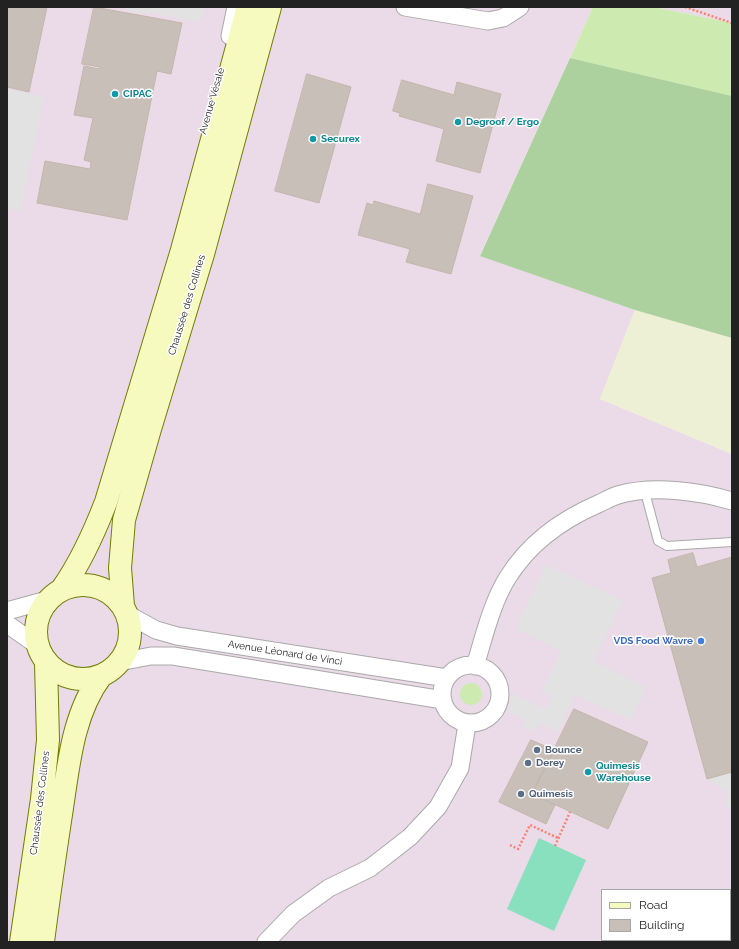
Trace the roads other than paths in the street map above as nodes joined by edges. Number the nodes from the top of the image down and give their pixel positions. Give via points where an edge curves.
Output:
1 (236, 7) edge
2 (248, 7) edge
3 (405, 7) edge
4 (520, 7) edge
5 (271, 9) edge
6 (197, 196) junction
7 (645, 492) junction
8 (732, 501) edge
9 (732, 542) edge
10 (54, 595) junction
11 (125, 610) junction
12 (7, 612) edge
13 (7, 624) edge
14 (42, 654) junction
15 (120, 662) junction
16 (475, 666) junction
17 (101, 676) junction
18 (447, 678) junction
19 (443, 700) junction
20 (467, 724) junction
21 (21, 942) edge
22 (43, 942) edge
23 (266, 942) edge

1 - 6 street, Avenue Vésale via 198,150
2 - 6 main road, Chaussée des Collines
3 - 4 street via 488,21 503,18
5 - 11 main road, Chaussée des Collines via 203,254 124,520 120,568
6 - 10 main road, Chaussée des Collines via 106,502 93,535 73,573
7 - 8 street via 664,490 713,495
7 - 9 lane via 658,541 667,546
7 - 16 street via 618,495 573,515 533,544 507,578 489,620
10 - 11 main road via 75,585 88,584 114,595
10 - 12 street
10 - 14 main road via 39,614 35,629
11 - 15 main road via 130,627 130,639
11 - 18 street, Avenue Léonard de Vinci via 156,630 177,636
13 - 14 street
14 - 17 main road via 58,673 72,678 87,679
14 - 21 main road, Chaussée des Collines via 48,740
15 - 17 main road
15 - 19 street, Avenue Léonard de Vinci via 151,656 173,656
16 - 18 street via 456,669
16 - 20 street via 482,667 496,679 500,699 497,709 489,718
17 - 22 main road via 91,689 83,709 72,749
18 - 19 street via 442,692
19 - 20 street via 449,714
20 - 23 street via 460,768 438,807 410,836 370,868 329,888 299,909

